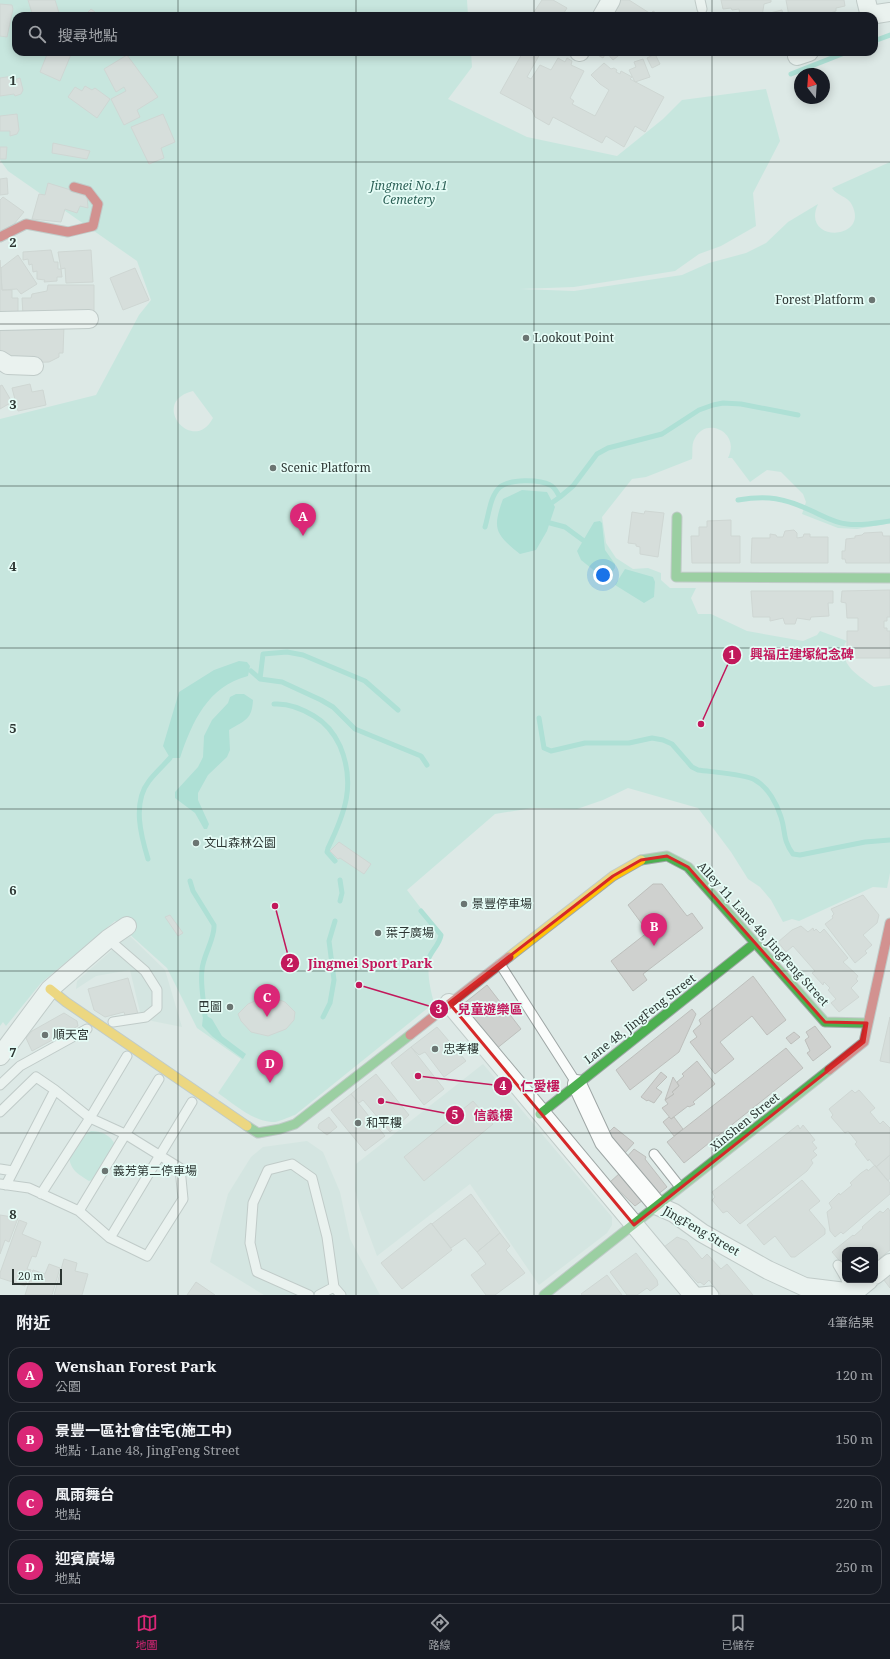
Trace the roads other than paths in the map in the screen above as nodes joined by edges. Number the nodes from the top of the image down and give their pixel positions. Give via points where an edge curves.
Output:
1 (611, 0) edge
2 (866, 0) edge
3 (604, 12) edge
4 (869, 12) edge
5 (890, 12) edge
6 (878, 14) edge
7 (74, 188) dead end
8 (0, 237) edge
9 (89, 319) dead end
10 (0, 321) edge
11 (0, 360) edge
12 (34, 366) dead end
13 (677, 517) dead end
14 (890, 578) edge
15 (890, 923) edge
16 (127, 926) dead end
17 (108, 939) junction
18 (755, 943) junction
19 (500, 964) junction
20 (50, 989) junction
21 (449, 1003) junction
22 (113, 1022) dead end
23 (867, 1023) junction
24 (87, 1029) dead end
25 (0, 1056) edge
26 (127, 1056) dead end
27 (159, 1079) dead end
28 (577, 1084) junction
29 (0, 1085) edge
30 (55, 1090) junction
31 (192, 1102) dead end
32 (0, 1112) edge
33 (540, 1114) junction
34 (90, 1118) junction
35 (125, 1134) junction
36 (654, 1154) dead end
37 (160, 1157) junction
38 (0, 1169) edge
39 (13, 1171) junction
40 (3, 1185) edge
41 (681, 1188) junction
42 (41, 1194) junction
43 (658, 1206) junction
44 (79, 1211) junction
45 (634, 1225) junction
46 (110, 1238) junction
47 (890, 1263) edge
48 (838, 1265) dead end
49 (878, 1273) edge
50 (862, 1283) edge
51 (334, 1287) junction
52 (851, 1288) edge
53 (692, 1294) edge
54 (309, 1295) edge
55 (319, 1295) edge
56 (341, 1295) edge
57 (544, 1295) edge
58 (714, 1295) edge

1 - 3 street
2 - 4 street
5 - 6 street
7 - 8 street via 88,191 98,204 94,226 68,232 26,224
9 - 10 street
11 - 12 street via 8,365
13 - 14 street via 676,577
15 - 23 street, XinShen Street
16 - 17 street
17 - 20 street
17 - 22 lane via 145,971 157,990 157,1008 146,1017
18 - 19 street, Alley 11, Lane 48, JingFeng Street via 688,867 667,856 642,860 613,876
18 - 23 street, Alley 11, Lane 48, JingFeng Street via 825,1022
18 - 28 street, Lane 48, JingFeng Street
19 - 21 street, Alley 11, Lane 48, JingFeng Street
19 - 28 lane, JingFeng Street
20 - 21 street, Alley 11, Lane 48, JingFeng Street via 258,1134 291,1127 300,1121
20 - 25 street
21 - 33 street
23 - 41 street, XinShen Street via 864,1042
24 - 29 lane via 20,1066
26 - 34 lane
27 - 35 lane
28 - 33 street, Lane 48, JingFeng Street
28 - 43 street, JingFeng Street via 604,1142
30 - 32 lane via 36,1077
30 - 34 lane
30 - 39 lane
31 - 37 lane
33 - 45 street
34 - 35 lane
34 - 42 lane
35 - 37 lane
35 - 44 lane
36 - 41 lane
37 - 46 lane
37 - 46 lane via 180,1168 183,1199 147,1256
38 - 39 lane
39 - 40 lane
40 - 42 lane via 29,1188
41 - 43 street, XinShen Street
42 - 44 lane
43 - 45 street, XinShen Street
43 - 52 street, JingFeng Street via 674,1213 729,1248 804,1287
44 - 46 lane
45 - 53 street
45 - 57 street, XinShen Street
47 - 49 street
48 - 52 lane
50 - 52 street
51 - 54 lane via 328,1237 312,1178 292,1164 268,1170 253,1204 250,1243 257,1272
51 - 55 lane
51 - 56 lane
53 - 58 lane via 711,1291

